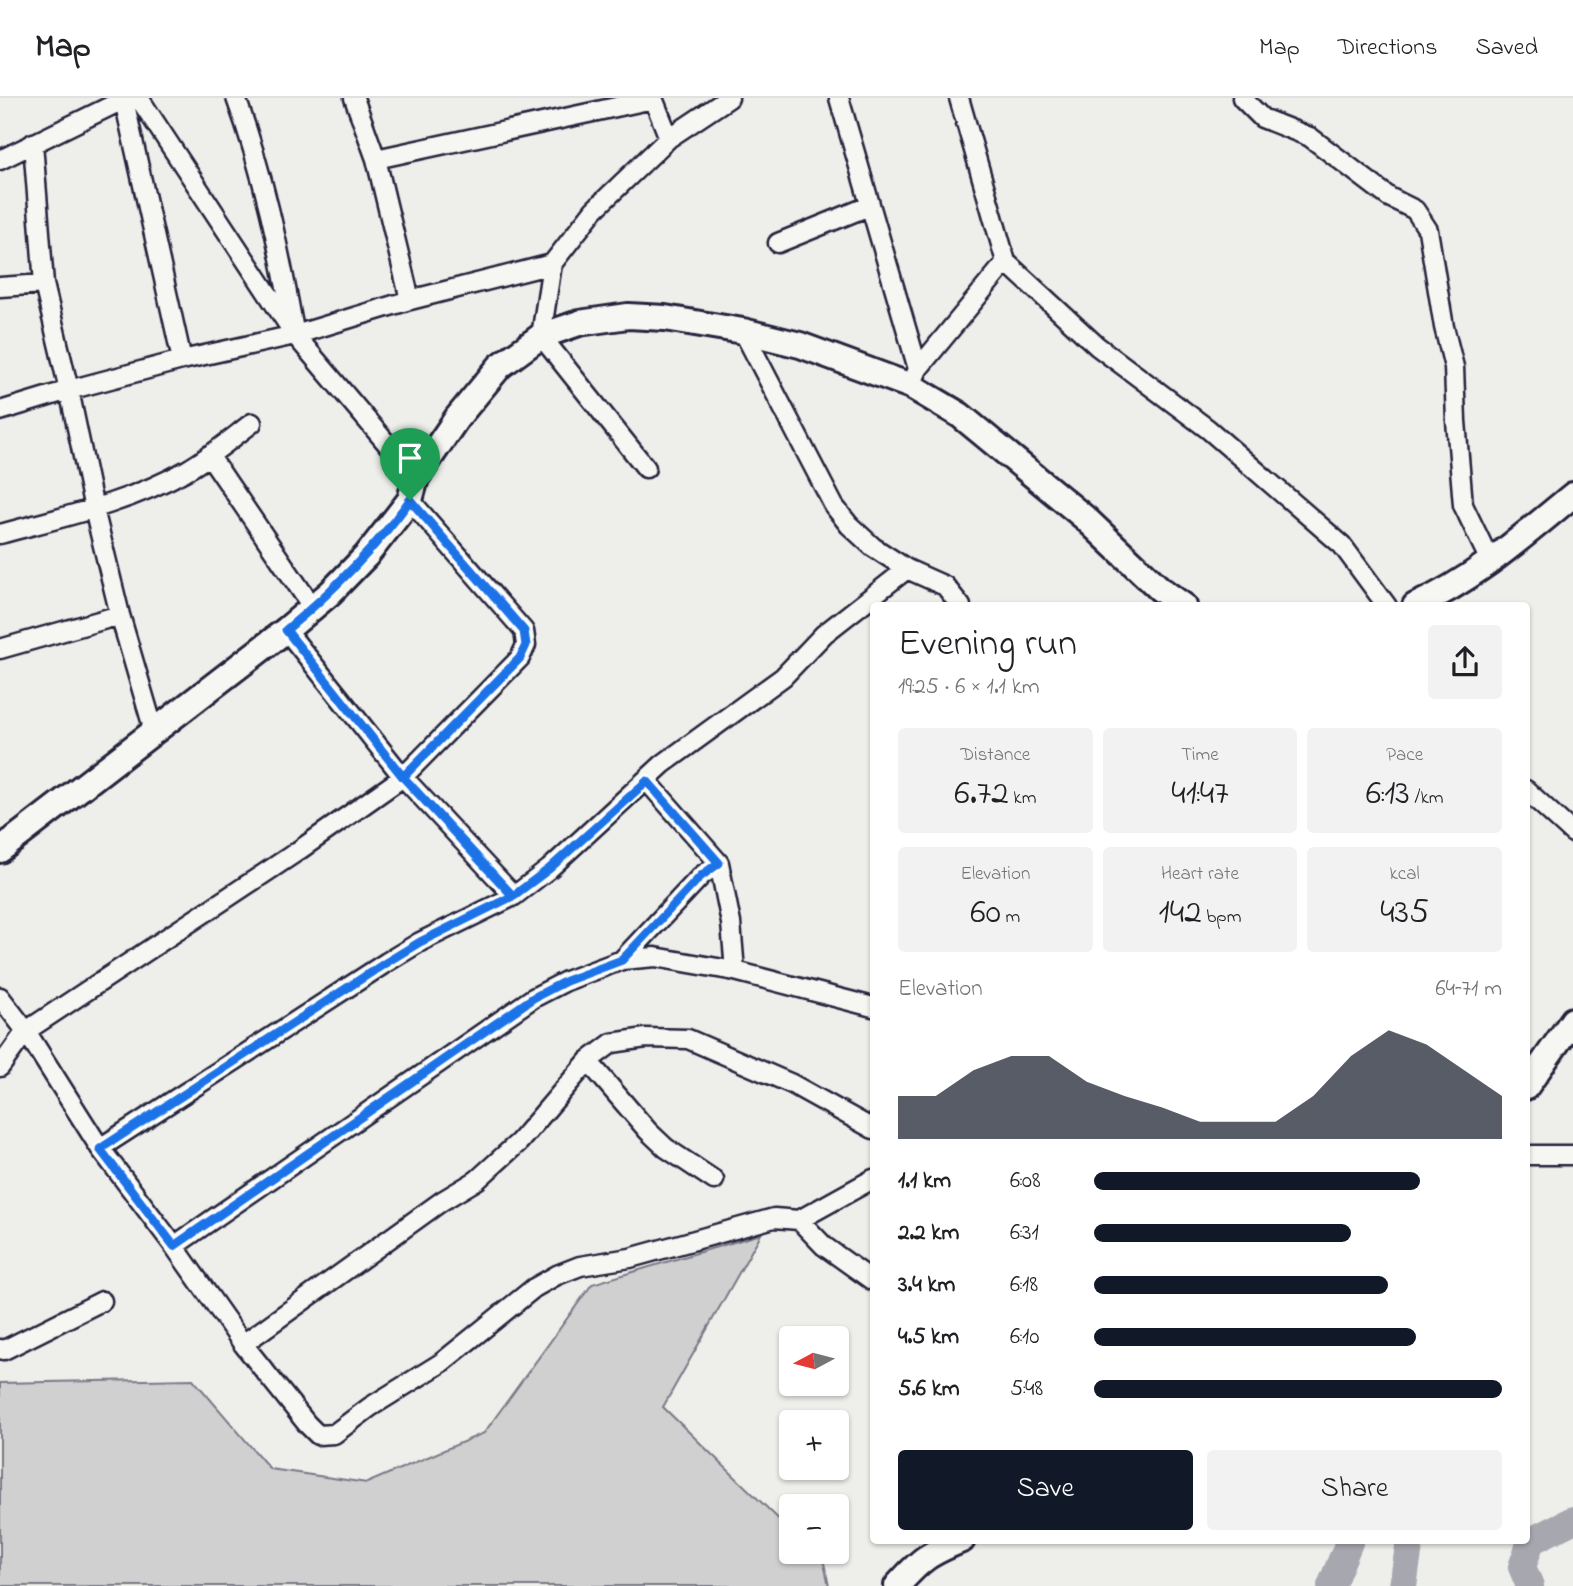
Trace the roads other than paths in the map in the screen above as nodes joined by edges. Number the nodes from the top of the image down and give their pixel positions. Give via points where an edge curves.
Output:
1 (236, 98) edge
2 (354, 98) edge
3 (729, 98) edge
4 (839, 98) edge
5 (959, 98) edge
6 (1242, 98) edge
7 (130, 99) edge
8 (653, 99) edge
9 (669, 138) junction
10 (33, 143) junction
11 (376, 159) junction
12 (0, 160) edge
13 (869, 206) junction
14 (778, 243) dead end
15 (1006, 262) junction
16 (552, 264) junction
17 (44, 284) junction
18 (0, 287) edge
19 (410, 300) junction
20 (744, 331) junction
21 (295, 334) junction
22 (541, 335) junction
23 (181, 360) junction
24 (915, 378) junction
25 (69, 390) junction
26 (0, 411) edge
27 (251, 423) dead end
28 (209, 455) junction
29 (646, 468) dead end
30 (413, 489) junction
31 (1573, 495) edge
32 (94, 509) junction
33 (0, 534) edge
34 (1491, 563) junction
35 (907, 569) junction
36 (958, 602) edge
37 (1178, 602) edge
38 (1384, 602) edge
39 (1424, 602) edge
40 (313, 607) junction
41 (120, 615) junction
42 (286, 630) junction
43 (0, 649) edge
44 (154, 731) junction
45 (403, 777) junction
46 (647, 781) junction
47 (1530, 794) edge
48 (1573, 833) edge
49 (0, 850) edge
50 (719, 863) junction
51 (513, 896) junction
52 (622, 960) junction
53 (734, 971) junction
54 (0, 997) edge
55 (870, 1006) edge
56 (1573, 1020) edge
57 (26, 1031) junction
58 (588, 1061) junction
59 (0, 1067) edge
60 (1530, 1081) edge
61 (870, 1127) edge
62 (100, 1149) junction
63 (1573, 1154) edge
64 (1530, 1155) edge
65 (714, 1180) dead end
66 (870, 1181) edge
67 (799, 1220) junction
68 (174, 1246) junction
69 (870, 1279) edge
70 (102, 1301) dead end
71 (243, 1344) junction
72 (0, 1349) edge
73 (952, 1544) edge
74 (897, 1586) edge

1 - 21 street via 254,148
2 - 11 street
3 - 9 street
4 - 13 street
5 - 15 street
6 - 34 street via 1262,118 1310,136 1389,197 1415,210 1428,230 1454,367 1463,505
7 - 10 street
7 - 21 street
7 - 23 street
8 - 9 street
8 - 11 street
9 - 16 street via 594,210
10 - 12 street
10 - 17 street
11 - 19 street
13 - 14 street
13 - 24 street
15 - 24 street
15 - 38 street via 1097,346 1208,429 1342,545
16 - 19 street
16 - 22 street
17 - 18 street
17 - 25 street
19 - 21 street
20 - 22 main road via 628,316 579,323
20 - 24 main road
20 - 35 street via 834,506 873,547
21 - 23 street
21 - 30 street
22 - 29 street
22 - 30 main road via 485,382
23 - 25 street
24 - 37 main road via 1085,518
25 - 26 street
25 - 32 street
27 - 28 street
28 - 32 street via 158,485
28 - 40 street
30 - 40 main road via 366,556
30 - 45 street via 524,631 526,645 520,658
31 - 34 main road
32 - 33 street
32 - 41 street
34 - 39 main road
35 - 36 street via 945,586
35 - 46 street via 824,634 783,677 663,764
40 - 42 main road
41 - 43 street
41 - 44 street
42 - 44 main road
42 - 45 street
44 - 49 main road
45 - 51 street
45 - 57 street
46 - 50 street
46 - 51 street
47 - 48 street
50 - 52 street via 701,876
50 - 53 street via 731,923
51 - 62 street via 387,962
52 - 53 street via 655,957
52 - 68 street via 533,998
53 - 55 street
54 - 57 street
56 - 60 main road
57 - 59 street
57 - 62 street
58 - 61 street via 612,1043 688,1038 792,1084
58 - 65 street via 648,1131
58 - 71 street via 519,1142 477,1180
62 - 68 street
63 - 64 street
66 - 67 street
67 - 69 street via 824,1246
67 - 71 street via 774,1218 557,1275 534,1288 441,1363 334,1434 318,1435
68 - 71 street
70 - 72 street
73 - 74 main road via 919,1561

